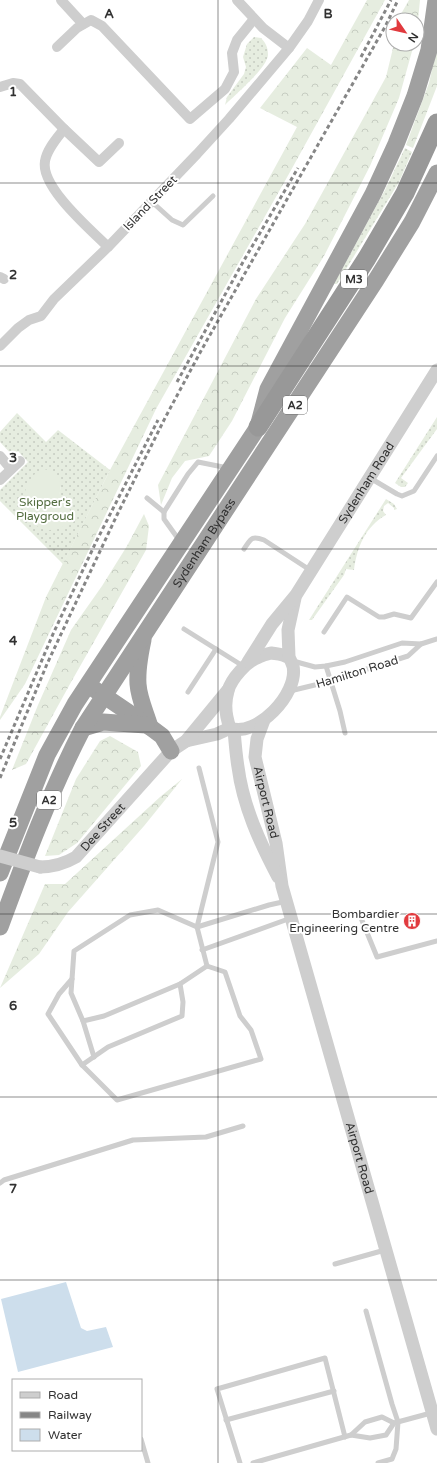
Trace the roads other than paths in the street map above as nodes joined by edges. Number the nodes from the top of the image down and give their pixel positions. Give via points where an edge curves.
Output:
1 (61, 0) edge
2 (237, 0) edge
3 (319, 0) edge
4 (436, 0) edge
5 (254, 19) junction
6 (83, 24) junction
7 (57, 47) dead end
8 (289, 48) junction
9 (0, 87) edge
10 (437, 123) edge
11 (64, 129) junction
12 (119, 143) dead end
13 (437, 173) edge
14 (212, 196) dead end
15 (152, 202) junction
16 (108, 247) junction
17 (0, 346) edge
18 (437, 370) edge
19 (258, 427) junction
20 (0, 456) edge
21 (437, 456) edge
22 (20, 461) dead end
23 (230, 468) junction
24 (11, 469) junction
25 (370, 477) junction
26 (0, 480) edge
27 (147, 498) dead end
28 (164, 512) junction
29 (181, 542) junction
30 (244, 549) dead end
31 (311, 571) junction
32 (437, 582) edge
33 (296, 595) junction
34 (184, 629) dead end
35 (324, 632) dead end
36 (145, 633) junction
37 (437, 639) edge
38 (421, 644) junction
39 (216, 649) junction
40 (290, 659) junction
41 (246, 665) junction
42 (326, 666) junction
43 (330, 680) junction
44 (86, 684) junction
45 (228, 690) junction
46 (289, 691) junction
47 (188, 692) dead end
48 (103, 695) junction
49 (264, 720) junction
50 (148, 726) junction
51 (83, 728) junction
52 (232, 729) junction
53 (344, 733) dead end
54 (186, 741) junction
55 (171, 751) junction
56 (199, 768) dead end
57 (0, 856) edge
58 (0, 873) edge
59 (282, 886) junction
60 (286, 901) junction
61 (292, 918) junction
62 (361, 918) dead end
63 (0, 927) edge
64 (197, 927) junction
65 (437, 941) edge
66 (202, 950) junction
67 (207, 966) junction
68 (72, 979) junction
69 (180, 984) junction
70 (83, 1021) junction
71 (94, 1057) junction
72 (82, 1066) junction
73 (243, 1126) dead end
74 (0, 1183) edge
75 (386, 1249) junction
76 (335, 1264) dead end
77 (366, 1311) dead end
78 (334, 1391) junction
79 (432, 1413) junction
80 (226, 1420) junction
81 (396, 1422) junction
82 (437, 1429) edge
83 (351, 1435) junction
84 (345, 1437) junction
85 (142, 1442) edge
86 (148, 1463) edge
87 (240, 1463) edge
88 (254, 1463) edge
89 (378, 1463) edge

1 - 6 street
2 - 5 street
3 - 8 street, Island Street
4 - 19 highway, A2 via 429,50 415,96 396,144 373,194 268,389
5 - 6 street via 237,40 232,53 234,72 225,89 190,119 102,26 91,20
5 - 8 street
6 - 7 street
8 - 15 street, Island Street via 229,119
9 - 11 street via 13,83 20,84
10 - 19 highway, M3 via 405,193 371,252
11 - 12 street via 99,162
11 - 16 street via 53,144 45,162 48,179 58,196
13 - 36 highway, Sydenham Bypass / A2 via 412,222 376,280
14 - 15 lane via 184,225 172,220
15 - 16 street, Island Street
16 - 17 street, Island Street via 54,299 41,316 29,320 18,328
18 - 25 street, Sydenham Road
19 - 23 highway, Sydenham Bypass / A2
20 - 24 street
21 - 25 lane via 414,491 402,496
22 - 24 street
23 - 28 lane via 198,462
23 - 29 highway, Sydenham Bypass / A2
24 - 26 street
25 - 31 street, Sydenham Road
27 - 28 lane
28 - 29 lane via 164,519
29 - 44 highway, Sydenham Bypass / A2
30 - 31 lane via 251,538 256,537
31 - 33 street, Sydenham Road
32 - 35 lane via 411,618 394,614 379,617 347,597
33 - 40 street, Sydenham Road via 288,630
33 - 41 street, Sydenham Road via 272,624
34 - 39 lane
36 - 48 highway, Sydenham Bypass / A2
36 - 50 highway via 138,685
37 - 38 lane, Hamilton Road
38 - 42 lane, Hamilton Road via 402,644
38 - 43 lane, Hamilton Road via 408,656
39 - 41 lane
39 - 47 lane
40 - 41 street via 271,653 258,657
40 - 42 lane, Hamilton Road via 315,666
40 - 46 street via 293,670
41 - 45 street
42 - 43 lane
43 - 46 lane, Hamilton Road
43 - 53 lane
44 - 48 highway
44 - 58 highway, Sydenham Bypass / A2 via 47,755
45 - 52 street via 226,718
45 - 54 street, Dee Street
46 - 49 street via 277,709
48 - 50 highway
48 - 51 highway, Sydenham Bypass / A2
49 - 52 street via 248,727
49 - 59 street, Airport Road via 255,757 276,843
50 - 51 highway via 104,722
50 - 55 highway via 162,736
51 - 63 highway, Sydenham Bypass / A2 via 56,782
52 - 54 street, Dee Street
52 - 59 street, Airport Road via 248,809 262,848
54 - 55 street, Dee Street
55 - 57 street, Dee Street, bridge via 76,857 53,867 40,867
56 - 64 lane via 218,842
59 - 60 street, Airport Road
60 - 61 street, Airport Road
60 - 64 lane
61 - 66 lane
61 - 75 street, Airport Road
62 - 65 lane via 376,957
64 - 66 lane
64 - 68 lane via 158,910 130,915 74,951
66 - 67 lane
67 - 69 lane
67 - 72 lane via 225,972 240,1016 251,1030 261,1059 117,1100
68 - 70 lane via 71,992
68 - 72 lane via 59,994 48,1014
69 - 70 lane via 104,1016
69 - 71 lane via 182,1016 108,1047
70 - 71 lane
71 - 72 lane
73 - 74 lane via 206,1137 134,1140
75 - 76 lane
75 - 79 street, Airport Road via 430,1398
77 - 81 lane
78 - 80 lane
78 - 80 lane via 325,1358 217,1389
78 - 84 lane
79 - 81 lane
79 - 82 street, Airport Road
80 - 87 lane
81 - 83 lane via 382,1417 365,1422
81 - 83 lane via 386,1435 370,1438
81 - 89 lane via 396,1449 392,1459
83 - 84 lane
84 - 88 lane
85 - 86 lane

